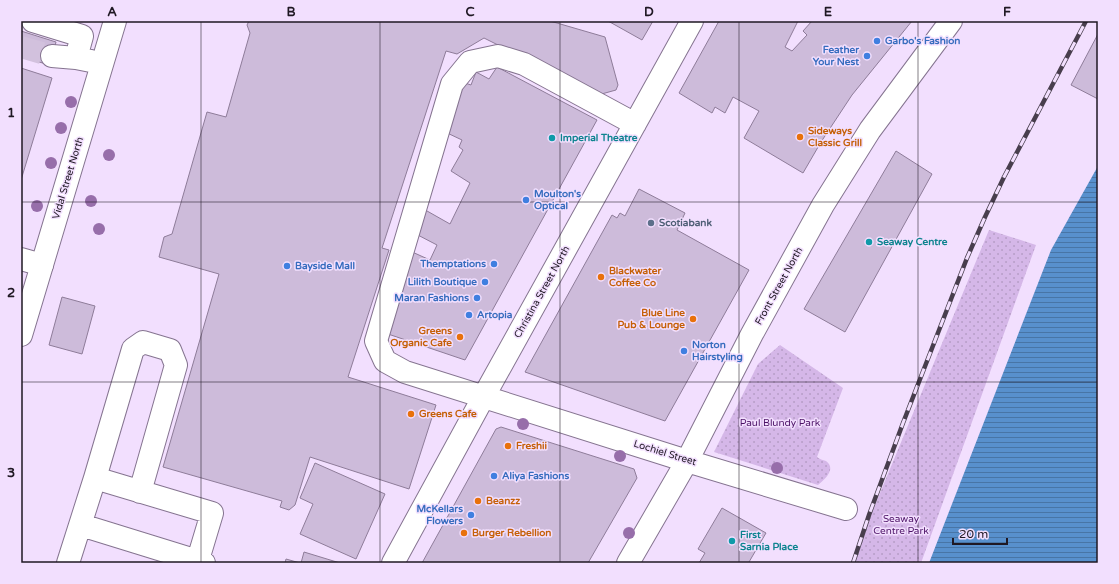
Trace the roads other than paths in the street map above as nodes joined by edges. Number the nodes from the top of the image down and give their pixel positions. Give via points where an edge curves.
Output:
1 (33, 21) edge
2 (115, 21) edge
3 (692, 21) edge
4 (951, 21) edge
5 (84, 28) edge
6 (52, 56) tunnel mouth
7 (76, 58) junction
8 (102, 63) junction
9 (635, 124) junction
10 (21, 259) edge
11 (42, 265) junction
12 (21, 335) edge
13 (484, 396) junction
14 (687, 461) junction
15 (94, 478) junction
16 (140, 492) junction
17 (846, 509) dead end
18 (81, 525) junction
19 (199, 562) edge
20 (68, 563) edge
21 (393, 563) edge
22 (628, 563) edge

1 - 5 street
2 - 8 street, Vidal Street North
3 - 9 street, Christina Street North
4 - 14 street, Front Street North via 870,130 823,205 752,334
5 - 7 street
6 - 7 street
7 - 8 street
8 - 11 street, Vidal Street North
9 - 13 street, Christina Street North
9 - 13 street, Lochiel Street via 524,64 498,56 470,62 452,84 376,341 385,361 405,372
10 - 11 street
11 - 12 street, Vidal Street North
13 - 14 street, Lochiel Street
13 - 21 street, Christina Street North
14 - 17 street, Lochiel Street
14 - 22 street, Front Street North
15 - 16 street
15 - 16 street via 133,349 143,342 170,350 176,365
15 - 18 street
16 - 19 street via 212,513
18 - 19 street
18 - 20 street

